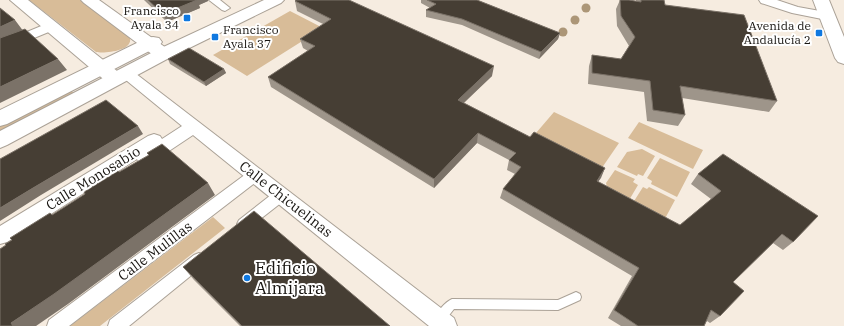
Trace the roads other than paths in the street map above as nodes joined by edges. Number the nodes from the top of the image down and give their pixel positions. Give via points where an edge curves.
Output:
1 (18, 0) edge
2 (89, 0) edge
3 (243, 0) edge
4 (276, 0) edge
5 (765, 0) edge
6 (821, 0) edge
7 (219, 4) edge
8 (827, 16) junction
9 (51, 26) junction
10 (0, 48) edge
11 (156, 49) junction
12 (844, 58) edge
13 (114, 73) junction
14 (0, 119) edge
15 (190, 123) junction
16 (0, 140) edge
17 (255, 175) junction
18 (281, 195) junction
19 (231, 234) edge
20 (0, 236) edge
21 (213, 249) edge
22 (0, 251) edge
23 (576, 296) dead end
24 (443, 323) edge
25 (55, 326) edge
26 (116, 326) edge

1 - 9 main road
2 - 11 main road
3 - 7 main road
4 - 11 main road
5 - 8 street
6 - 8 main road
7 - 11 main road
8 - 12 main road
9 - 10 street
9 - 13 main road
11 - 13 main road
11 - 13 main road
13 - 14 main road
13 - 15 street, Calle Chicuelinas
13 - 16 main road
15 - 17 street, Calle Chicuelinas
15 - 20 street, Calle Monosabio
15 - 22 street, Calle Monosabio
17 - 18 street, Calle Chicuelinas
17 - 25 street, Calle Mulillas
18 - 19 street
18 - 24 street, Calle Chicuelinas
21 - 26 street
23 - 24 lane via 558,305 452,304

